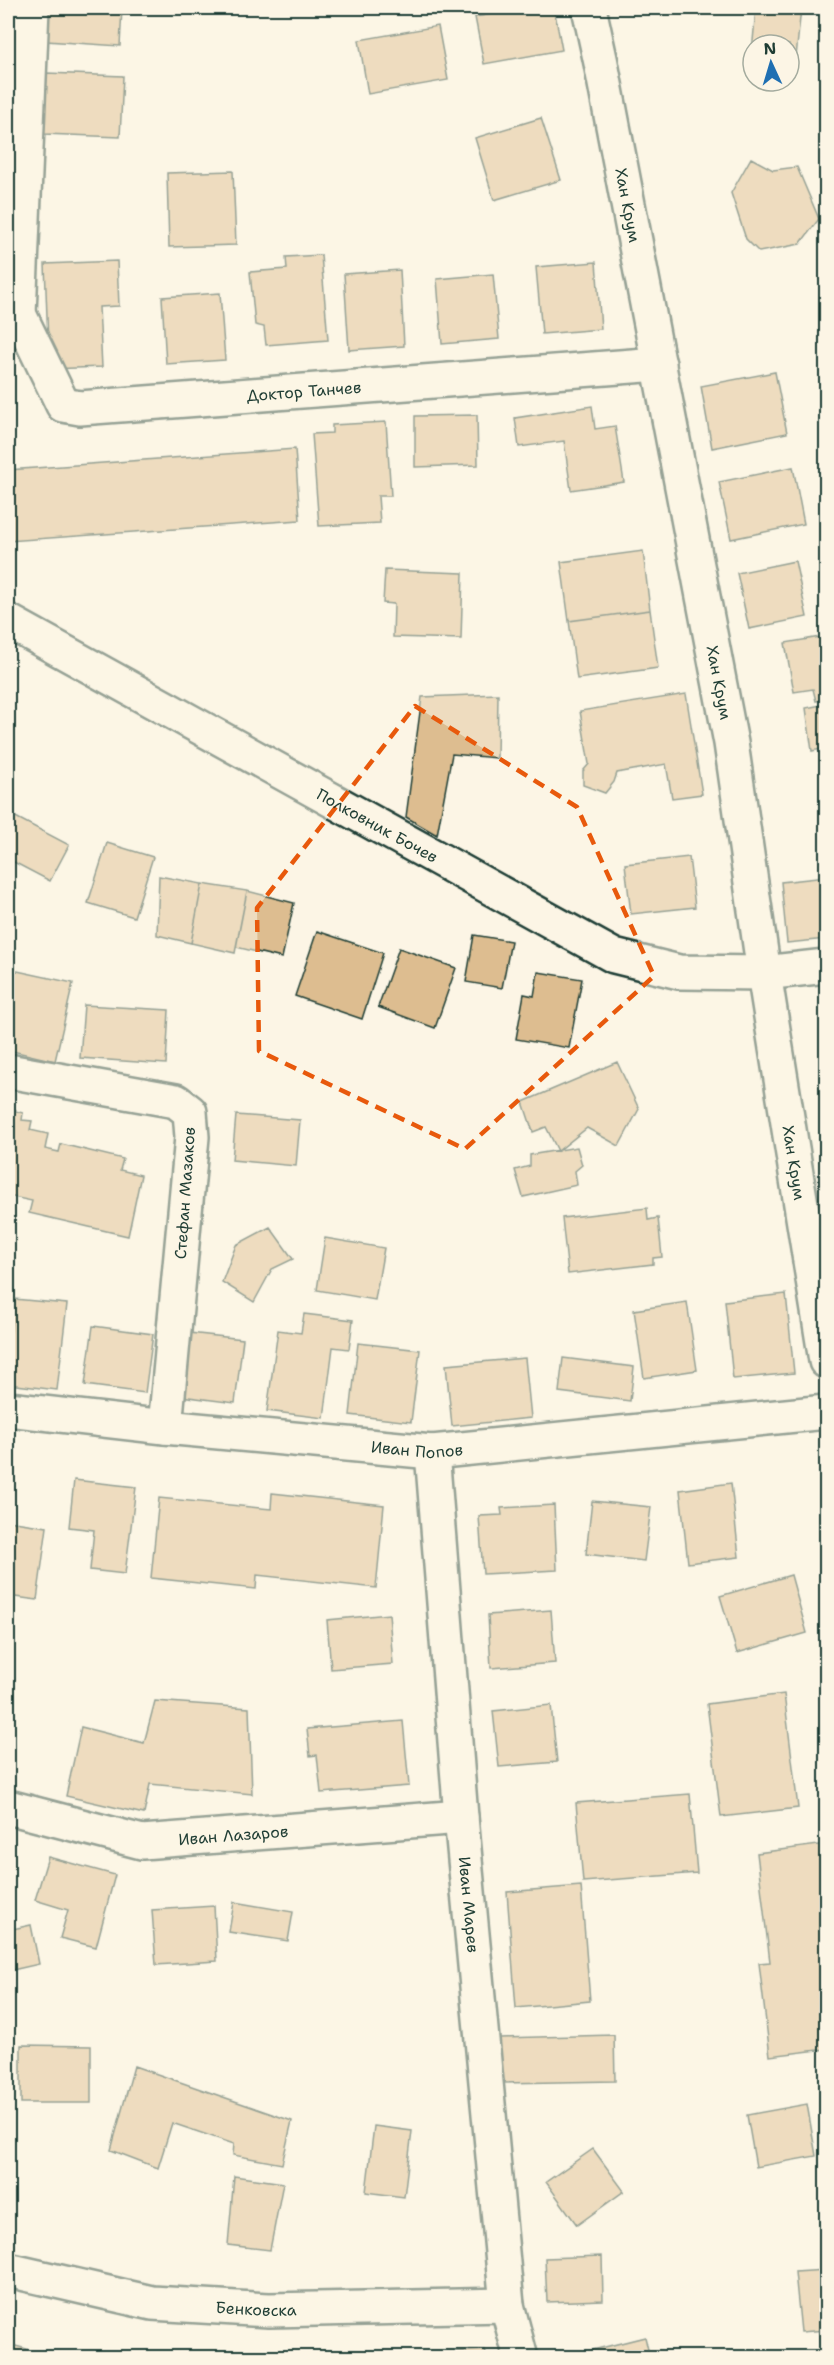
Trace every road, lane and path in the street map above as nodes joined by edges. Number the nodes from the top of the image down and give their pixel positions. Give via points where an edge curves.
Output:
1 (32, 8) edge
2 (589, 8) edge
3 (13, 314) edge
4 (659, 364) junction
5 (8, 621) edge
6 (826, 966) edge
7 (764, 973) junction
8 (8, 1071) edge
9 (826, 1361) edge
10 (8, 1409) edge
11 (826, 1412) edge
12 (165, 1427) junction
13 (432, 1452) junction
14 (8, 1807) edge
15 (461, 1817) junction
16 (8, 2270) edge
17 (507, 2305) junction
18 (521, 2358) edge

1 - 3 street
2 - 4 street, Хан Крум
3 - 4 street, Доктор Танчев via 63,405 80,408
4 - 7 street, Хан Крум via 731,743
5 - 7 street, Полковник Бочев via 614,956 680,972
6 - 7 street, Полковник Бочев
7 - 9 street, Хан Крум
8 - 12 street, Стефан Мазаков via 176,1101 190,1112 192,1137
10 - 12 street, Иван Попов
11 - 13 street, Иван Попов
12 - 13 street, Иван Попов
13 - 15 street, Иван Марев
14 - 15 street, Иван Лазаров via 142,1842
15 - 17 street, Иван Марев
16 - 17 street, Бенковска via 152,2303 269,2310
17 - 18 street, Иван Марев

